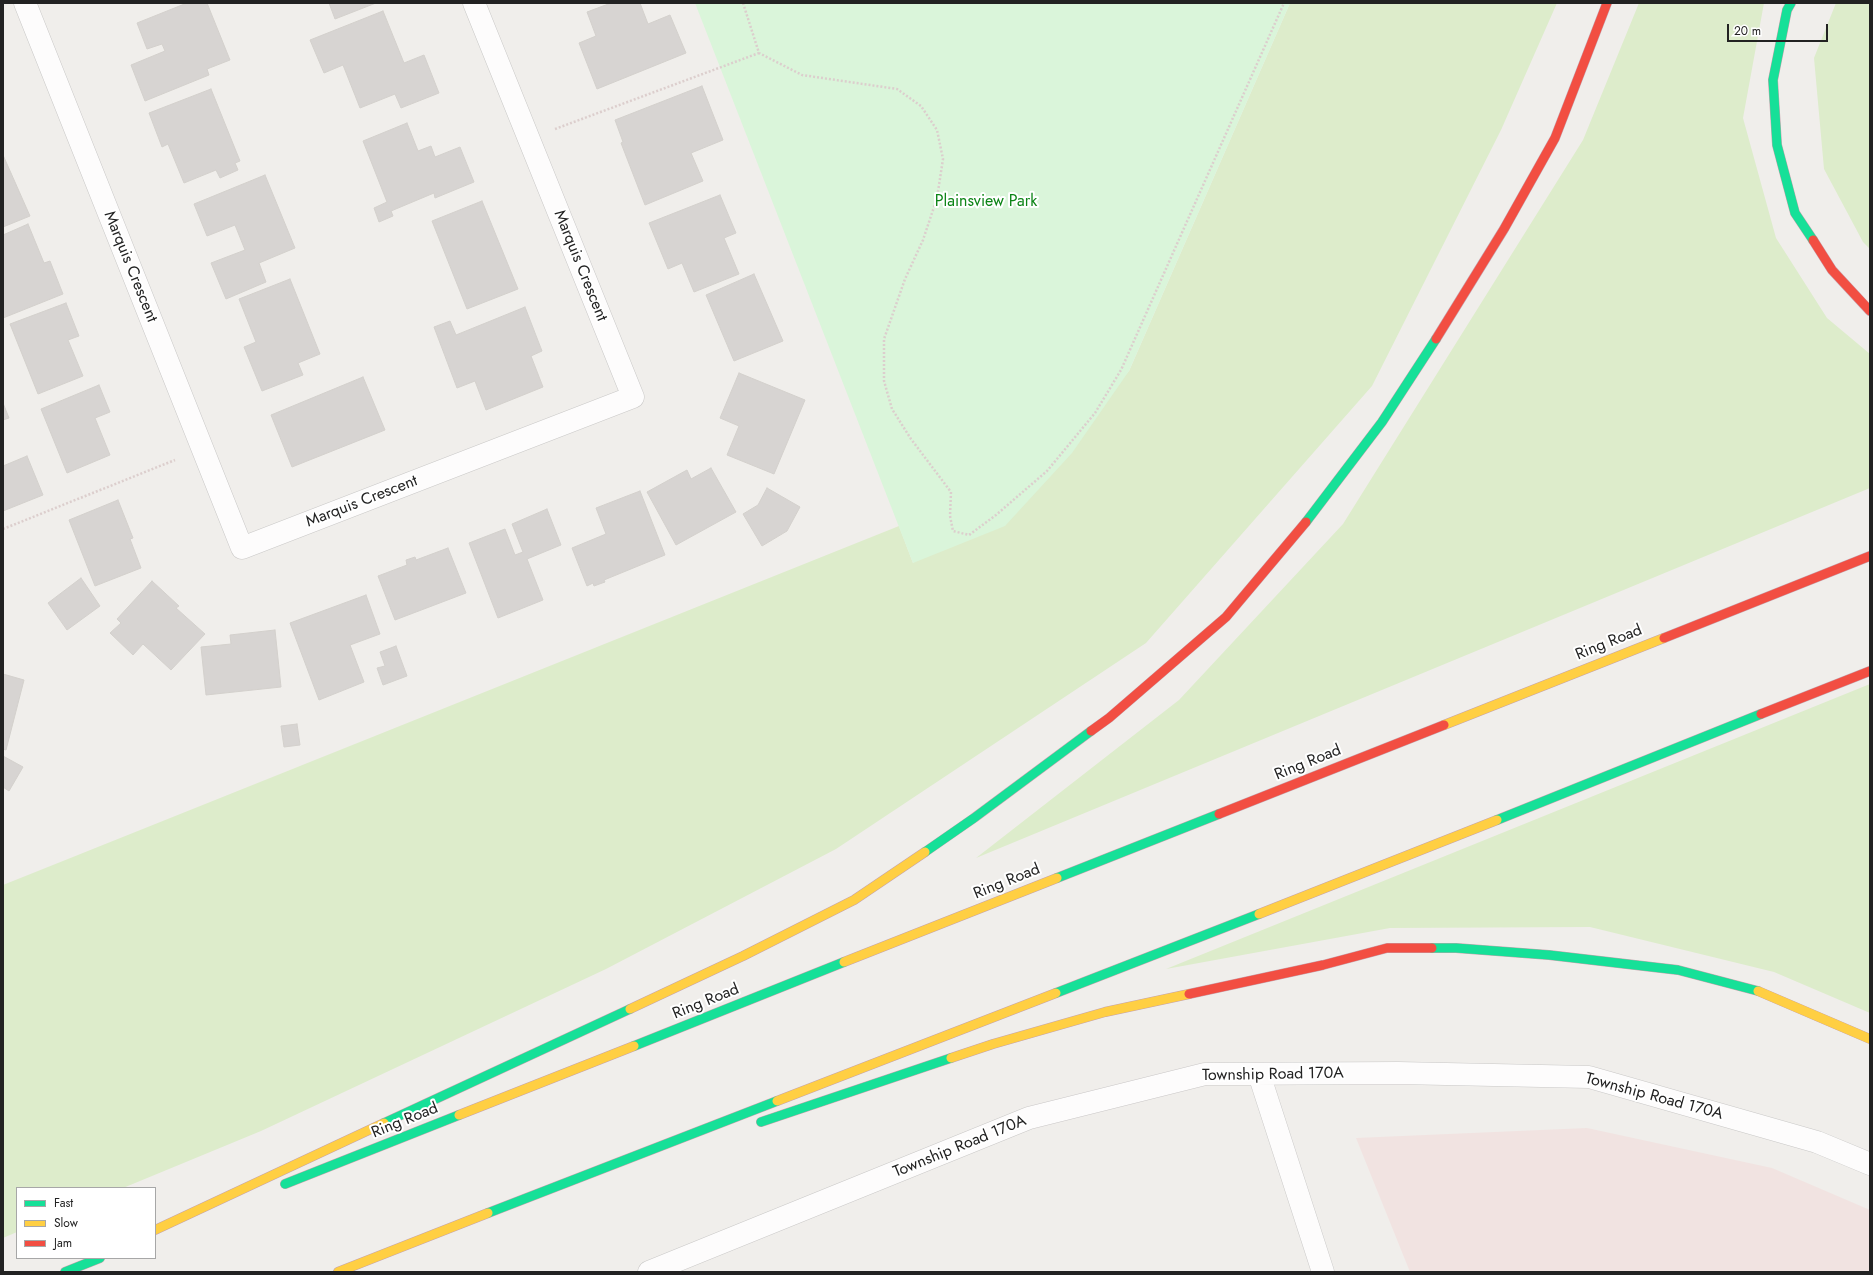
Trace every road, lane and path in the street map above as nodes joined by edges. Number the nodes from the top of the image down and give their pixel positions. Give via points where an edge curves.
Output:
1 (25, 3) edge
2 (474, 3) edge
3 (743, 3) edge
4 (1284, 3) edge
5 (1607, 3) edge
6 (1791, 3) edge
7 (759, 53) junction
8 (528, 139) junction
9 (1870, 311) edge
10 (202, 449) junction
11 (3, 529) edge
12 (1870, 556) edge
13 (1870, 670) edge
14 (1870, 1039) edge
15 (1259, 1074) junction
16 (752, 1125) dead end
17 (677, 1150) dead end
18 (1870, 1164) edge
19 (274, 1189) dead end
20 (214, 1213) dead end
21 (466, 1221) junction
22 (156, 1230) edge
23 (156, 1236) edge
24 (94, 1259) edge
25 (98, 1259) edge
26 (68, 1271) edge
27 (338, 1272) edge
28 (649, 1272) edge
29 (1323, 1272) edge

1 - 10 street, Marquis Crescent
2 - 8 street, Marquis Crescent
3 - 7 path
4 - 7 path via 1121,370 1095,413 1047,471 969,535 953,531 950,516 951,492 892,409 884,381 884,339 937,198 943,159 937,130 921,106 897,89 802,75
5 - 22 highway via 1555,138 1452,315 1382,422 1310,518 1226,617 1109,718 974,818 854,900 743,956
6 - 9 highway via 1774,80 1777,145 1796,213 1832,270
7 - 8 path
8 - 10 street, Marquis Crescent via 633,397 242,548
10 - 11 path
12 - 19 highway, Ring Road
13 - 21 highway via 1371,870
14 - 16 highway via 1752,988 1678,970 1548,955 1456,948 1387,948 1323,965 1105,1012 993,1044
15 - 18 street, Township Road 170A via 1398,1073 1589,1077 1817,1142
15 - 28 street, Township Road 170A via 1205,1074 1029,1118
15 - 29 street
17 - 21 highway
20 - 23 highway
21 - 27 highway
24 - 26 highway
25 - 26 highway

